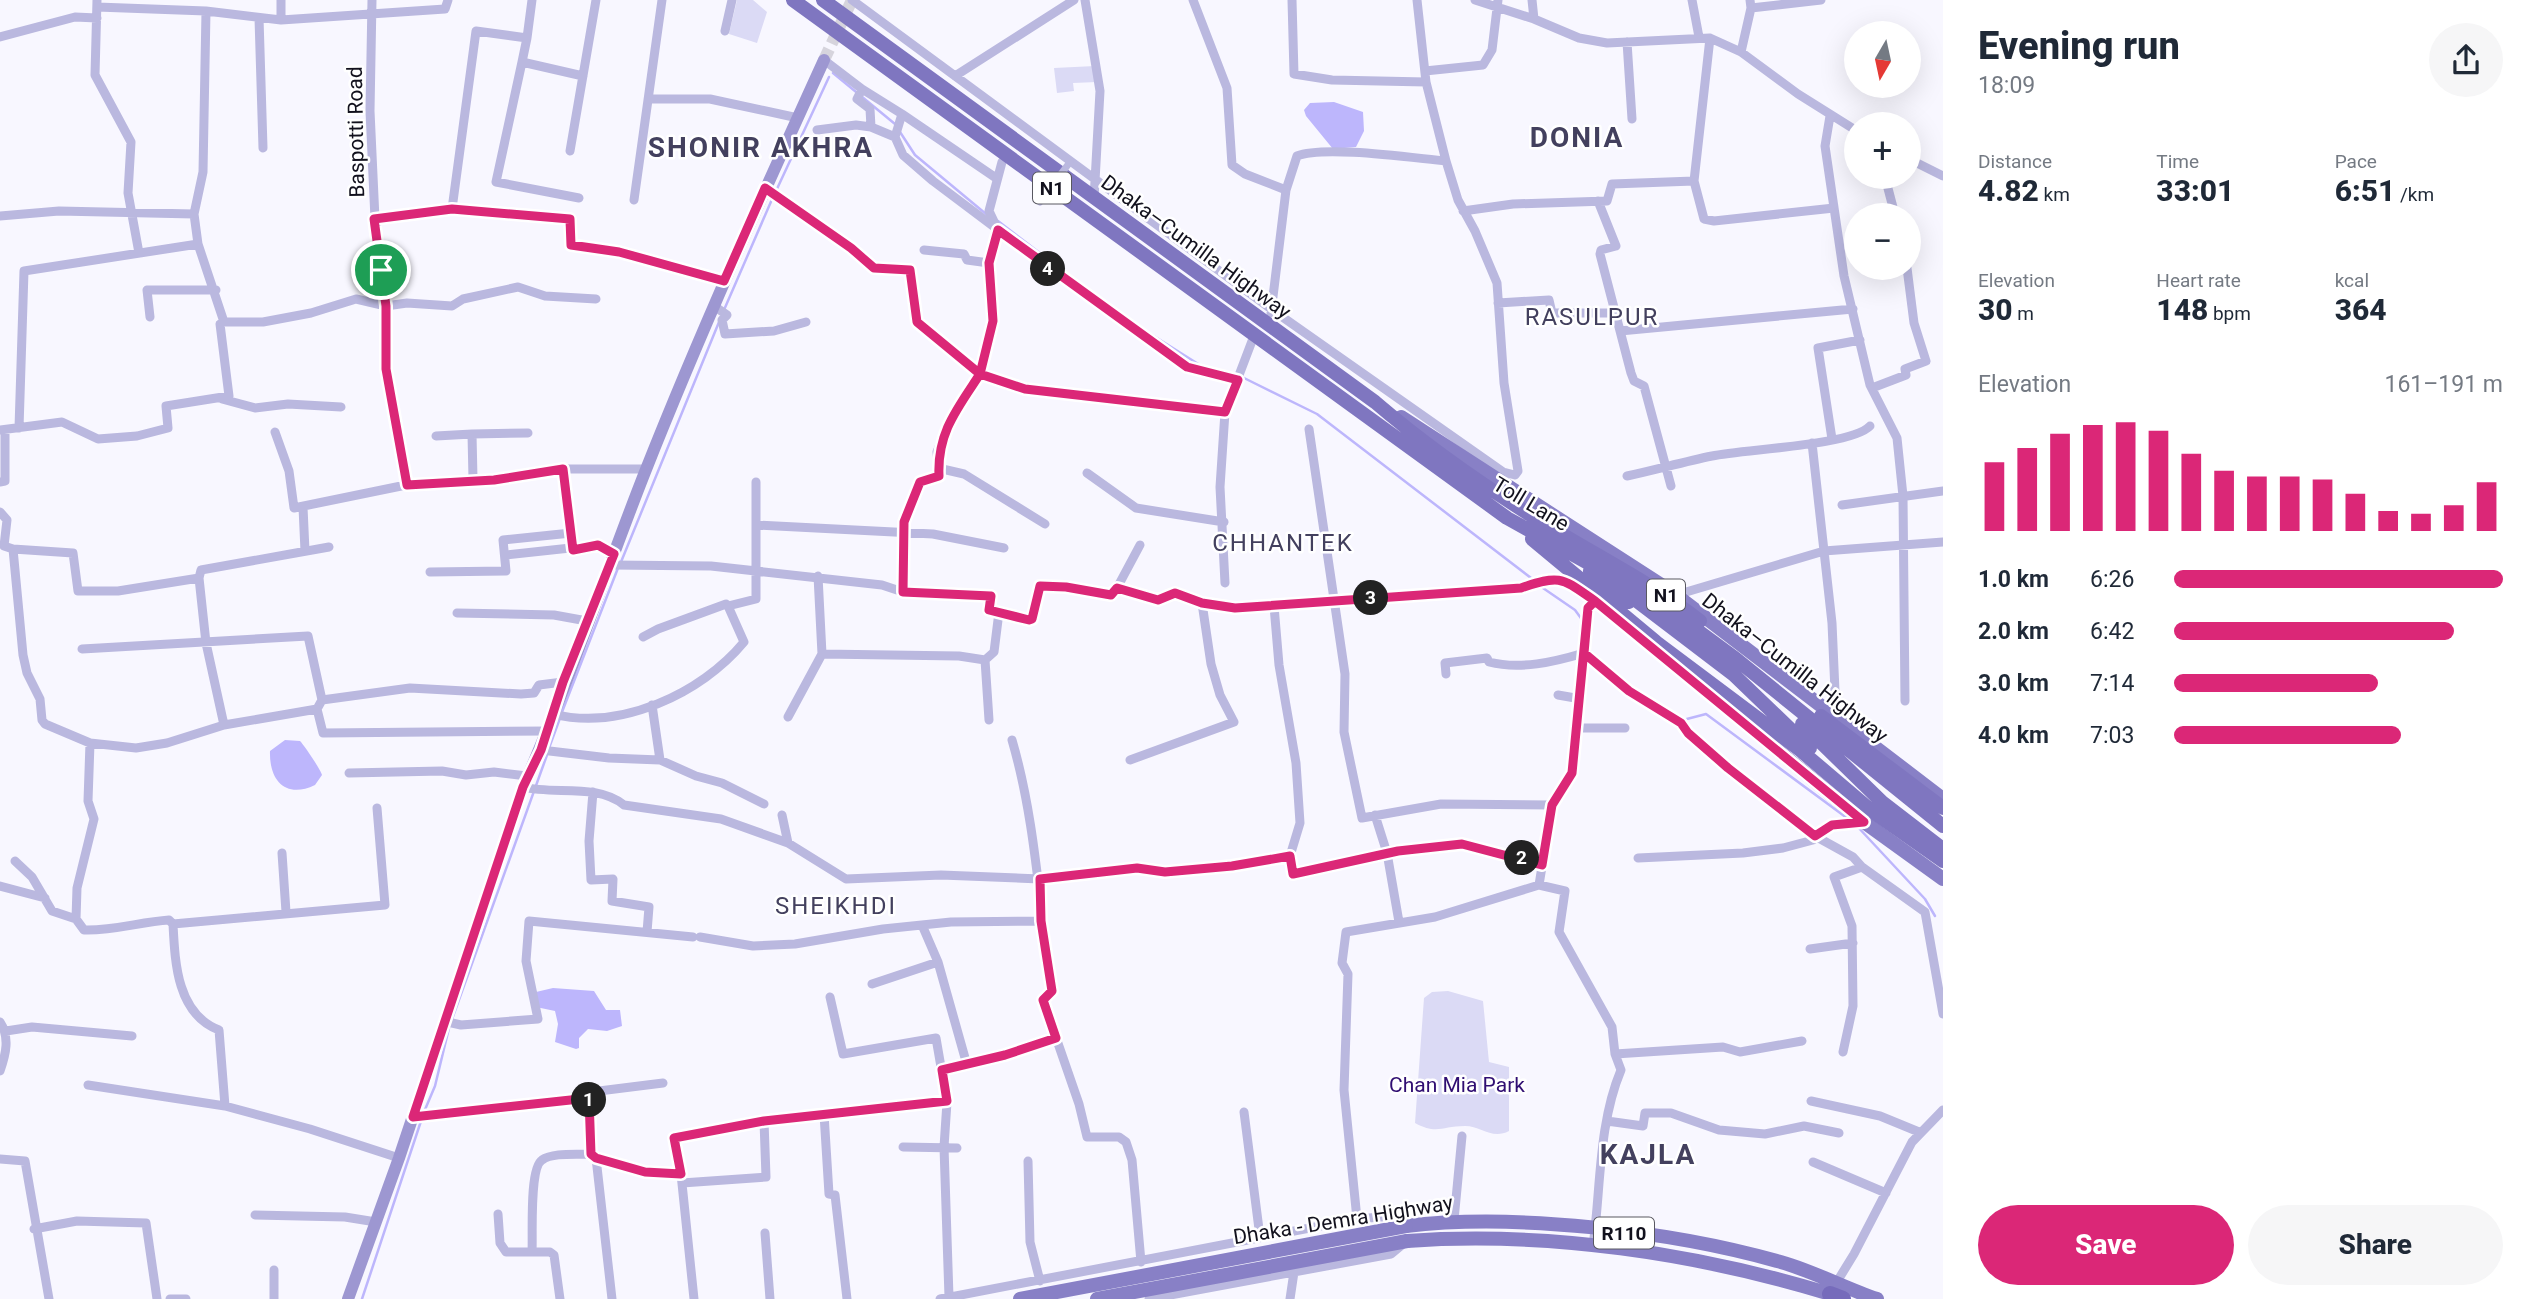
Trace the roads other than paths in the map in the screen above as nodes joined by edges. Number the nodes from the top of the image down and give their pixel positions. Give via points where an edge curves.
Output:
1 (281, 0) edge
2 (372, 0) edge
3 (448, 0) edge
4 (533, 0) edge
5 (596, 0) edge
6 (662, 0) edge
7 (732, 0) edge
8 (780, 0) edge
9 (793, 0) edge
10 (823, 0) edge
11 (852, 0) edge
12 (1074, 0) edge
13 (1085, 0) edge
14 (1193, 0) edge
15 (1292, 0) edge
16 (1417, 0) edge
17 (1475, 0) edge
18 (1532, 0) edge
19 (1692, 0) edge
20 (1821, 0) edge
21 (1497, 3) edge
22 (1751, 4) edge
23 (97, 8) edge
24 (206, 11) junction
25 (374, 13) junction
26 (260, 18) junction
27 (1534, 19) junction
28 (281, 20) junction
29 (725, 31) dead end
30 (0, 37) edge
31 (1699, 37) junction
32 (527, 38) junction
33 (1710, 38) junction
34 (1627, 42) junction
35 (1741, 52) junction
36 (824, 60) joint
37 (522, 62) junction
38 (1425, 71) junction
39 (583, 76) junction
40 (955, 76) junction
41 (1426, 82) junction
42 (862, 89) junction
43 (649, 99) junction
44 (902, 114) junction
45 (1830, 116) junction
46 (798, 118) junction
47 (1632, 119) dead end
48 (1844, 124) edge
49 (871, 127) junction
50 (817, 130) dead end
51 (895, 137) junction
52 (263, 148) dead end
53 (570, 151) dead end
54 (1446, 160) junction
55 (1002, 162) junction
56 (1070, 162) junction
57 (1921, 165) edge
58 (1943, 176) edge
59 (996, 178) junction
60 (1097, 181) junction
61 (1694, 181) junction
62 (768, 190) junction
63 (1286, 190) junction
64 (579, 198) dead end
65 (1094, 199) junction
66 (634, 200) dead end
67 (1124, 201) junction
68 (1598, 201) junction
69 (1041, 202) dead end
70 (1834, 208) junction
71 (452, 209) junction
72 (133, 211) junction
73 (1463, 211) junction
74 (194, 214) junction
75 (1115, 214) junction
76 (0, 216) edge
77 (374, 219) junction
78 (998, 230) junction
79 (198, 244) junction
80 (1184, 244) junction
81 (923, 250) dead end
82 (139, 253) junction
83 (1174, 257) junction
84 (989, 263) junction
85 (1909, 280) edge
86 (724, 281) junction
87 (216, 290) junction
88 (596, 299) dead end
89 (1498, 303) junction
90 (386, 306) junction
91 (715, 308) junction
92 (1271, 309) junction
93 (1853, 309) junction
94 (1615, 313) junction
95 (150, 317) dead end
96 (224, 322) junction
97 (806, 322) dead end
98 (1269, 325) junction
99 (1620, 331) junction
100 (1860, 340) junction
101 (1252, 341) junction
102 (980, 374) junction
103 (1312, 374) joint
104 (1239, 377) junction
105 (1872, 388) junction
106 (218, 398) junction
107 (1375, 402) junction
108 (341, 407) dead end
109 (1225, 412) junction
110 (1870, 426) dead end
111 (19, 428) junction
112 (1310, 429) dead end
113 (2, 430) edge
114 (275, 432) dead end
115 (528, 433) dead end
116 (472, 434) junction
117 (436, 436) dead end
118 (1832, 439) junction
119 (1812, 443) junction
120 (1666, 467) junction
121 (938, 468) junction
122 (563, 469) junction
123 (646, 469) junction
124 (1087, 473) dead end
125 (1627, 476) dead end
126 (473, 479) junction
127 (0, 482) edge
128 (756, 482) dead end
129 (407, 485) junction
130 (1671, 486) dead end
131 (1943, 491) edge
132 (1903, 496) junction
133 (1842, 505) dead end
134 (303, 507) junction
135 (0, 512) edge
136 (1501, 513) junction
137 (1224, 522) junction
138 (1045, 524) dead end
139 (756, 525) junction
140 (571, 533) junction
141 (903, 533) junction
142 (1536, 533) junction
143 (1943, 542) edge
144 (1140, 545) dead end
145 (1557, 545) junction
146 (1903, 546) junction
147 (330, 547) dead end
148 (1004, 548) dead end
149 (13, 549) junction
150 (573, 550) junction
151 (305, 551) junction
152 (1824, 551) junction
153 (505, 555) junction
154 (1577, 555) junction
155 (612, 559) junction
156 (429, 572) dead end
157 (757, 572) junction
158 (818, 576) junction
159 (199, 578) junction
160 (1225, 583) dead end
161 (1117, 588) junction
162 (903, 592) junction
163 (1676, 595) junction
164 (1595, 601) junction
165 (1334, 602) junction
166 (1202, 603) junction
167 (728, 606) junction
168 (1274, 606) junction
169 (999, 612) junction
170 (457, 613) dead end
171 (587, 621) junction
172 (643, 638) dead end
173 (206, 643) junction
174 (82, 649) dead end
175 (1584, 653) junction
176 (822, 654) junction
177 (1736, 659) junction
178 (985, 660) junction
179 (1446, 674) dead end
180 (563, 682) junction
181 (1558, 695) dead end
182 (1581, 699) junction
183 (1786, 701) junction
184 (1905, 701) dead end
185 (319, 705) junction
186 (652, 705) junction
187 (553, 714) junction
188 (1836, 714) junction
189 (788, 716) dead end
190 (989, 720) dead end
191 (224, 724) junction
192 (1578, 728) junction
193 (1625, 728) dead end
194 (547, 731) junction
195 (1012, 740) dead end
196 (90, 743) junction
197 (1841, 745) junction
198 (541, 750) junction
199 (1800, 750) junction
200 (660, 760) junction
201 (1130, 760) dead end
202 (1812, 760) junction
203 (349, 773) dead end
204 (526, 784) junction
205 (593, 792) junction
206 (1939, 793) edge
207 (764, 804) dead end
208 (1552, 805) junction
209 (377, 808) dead end
210 (1943, 808) edge
211 (782, 815) dead end
212 (1375, 815) junction
213 (1869, 817) junction
214 (1887, 821) junction
215 (1943, 826) edge
216 (1943, 834) edge
217 (1815, 836) junction
218 (788, 843) junction
219 (1943, 843) edge
220 (1943, 849) edge
221 (282, 853) dead end
222 (1387, 853) junction
223 (1290, 856) junction
224 (1638, 858) dead end
225 (15, 861) dead end
226 (1943, 861) edge
227 (1542, 865) junction
228 (1862, 867) junction
229 (1040, 879) junction
230 (1943, 879) edge
231 (1539, 884) junction
232 (0, 886) edge
233 (45, 898) junction
234 (286, 912) junction
235 (76, 919) junction
236 (1041, 921) junction
237 (1399, 922) junction
238 (173, 924) junction
239 (922, 925) junction
240 (648, 932) junction
241 (1853, 943) junction
242 (1810, 949) dead end
243 (938, 962) junction
244 (872, 984) dead end
245 (830, 997) dead end
246 (1943, 1014) edge
247 (0, 1022) edge
248 (445, 1022) junction
249 (6, 1031) junction
250 (132, 1036) dead end
251 (1056, 1038) junction
252 (1802, 1041) dead end
253 (1843, 1052) dead end
254 (1615, 1054) junction
255 (967, 1065) junction
256 (942, 1070) junction
257 (0, 1071) edge
258 (663, 1083) dead end
259 (88, 1085) dead end
260 (589, 1098) junction
261 (947, 1101) junction
262 (1811, 1101) dead end
263 (225, 1106) junction
264 (1943, 1110) edge
265 (1244, 1112) dead end
266 (824, 1114) junction
267 (415, 1117) junction
268 (764, 1121) junction
269 (1607, 1121) junction
270 (1919, 1132) junction
271 (1839, 1133) dead end
272 (1462, 1136) dead end
273 (903, 1147) dead end
274 (944, 1147) junction
275 (957, 1148) dead end
276 (593, 1156) junction
277 (399, 1158) junction
278 (0, 1159) edge
279 (1028, 1161) dead end
280 (1813, 1162) dead end
281 (682, 1179) junction
282 (1886, 1193) junction
283 (498, 1214) dead end
284 (256, 1215) dead end
285 (1357, 1219) junction
286 (1454, 1220) junction
287 (376, 1222) junction
288 (34, 1229) junction
289 (1601, 1229) junction
290 (765, 1233) dead end
291 (1407, 1234) junction
292 (1260, 1237) junction
293 (1599, 1247) junction
294 (533, 1252) junction
295 (1753, 1254) junction
296 (1143, 1262) junction
297 (274, 1270) dead end
298 (1750, 1271) junction
299 (1294, 1272) junction
300 (1040, 1282) junction
301 (1834, 1295) edge
302 (944, 1298) edge
303 (48, 1299) edge
304 (157, 1299) edge
305 (170, 1299) edge
306 (186, 1299) edge
307 (274, 1299) edge
308 (348, 1299) edge
309 (560, 1299) edge
310 (612, 1299) edge
311 (694, 1299) edge
312 (770, 1299) edge
313 (847, 1299) edge
314 (1020, 1299) edge
315 (1097, 1299) edge
316 (1150, 1299) edge
317 (1290, 1299) edge
318 (1877, 1299) edge

1 - 28 street
2 - 25 street, Baspotti Road
3 - 25 street via 445,9
4 - 32 street
5 - 39 street
6 - 43 street
7 - 29 street
8 - 55 highway
9 - 103 highway, Dhaka–Cumilla Highway / N1
10 - 65 highway, Dhaka–Cumilla Highway / N1
11 - 40 street
12 - 40 street
13 - 60 street via 1101,91
14 - 63 street via 1227,88 1232,166
15 - 41 street via 1293,74 1332,80
16 - 38 street
17 - 21 street
18 - 27 street
19 - 31 street
20 - 22 street
21 - 27 street
21 - 38 street via 1492,50 1483,65
22 - 35 street
23 - 24 street
23 - 30 street
23 - 72 street via 95,75 131,142 128,193
24 - 26 street
24 - 74 street via 203,172
25 - 28 street
25 - 77 street, Baspotti Road via 370,111
26 - 28 street
26 - 52 street
27 - 34 street via 1579,38
31 - 33 street
31 - 34 street
32 - 37 street
32 - 71 street via 476,32
33 - 35 street
33 - 61 street
34 - 47 street
35 - 45 street
36 - 42 street
36 - 46 main road
37 - 39 street
37 - 64 street via 496,182
38 - 41 street
39 - 53 street
40 - 56 street
41 - 54 street
42 - 44 street
42 - 49 street via 857,99 870,109
43 - 46 street via 710,99
43 - 66 street
44 - 51 street
44 - 59 street
45 - 48 street
45 - 70 street via 1825,146
46 - 62 main road
49 - 50 street
49 - 51 street
51 - 78 street via 913,164
54 - 63 street via 1306,152 1297,156
54 - 73 street
55 - 59 street
55 - 101 highway
56 - 60 street
56 - 69 street, bridge
57 - 58 street
59 - 78 street via 991,217
60 - 65 street
60 - 67 street
61 - 68 street via 1612,184 1609,201
61 - 70 street via 1707,221
62 - 86 main road
62 - 102 street via 874,268 910,270 917,322
63 - 92 street
65 - 75 highway, Dhaka–Cumilla Highway / N1
67 - 75 street
67 - 80 street
68 - 73 street
68 - 94 street via 1615,243 1600,252
70 - 93 street
71 - 77 street
71 - 86 street via 570,219 571,245 619,252
72 - 74 street
72 - 76 street
72 - 82 street
73 - 89 street via 1497,283
74 - 79 street
75 - 83 highway, Dhaka–Cumilla Highway / N1
77 - 90 street, Baspotti Road
78 - 84 street
78 - 104 street via 1187,367
79 - 82 street
79 - 87 street
80 - 83 street
80 - 92 street
81 - 84 street via 964,254 967,260
82 - 111 street via 24,271
83 - 98 highway, Dhaka–Cumilla Highway / N1
84 - 102 street via 993,321
85 - 105 street via 1914,323 1926,361 1905,369 1906,375
86 - 91 main road
87 - 95 street via 147,290
87 - 96 street
88 - 90 street via 545,296 518,287 463,299 452,306
89 - 92 street via 1518,471 1510,476
89 - 94 street via 1549,300 1552,313
90 - 96 street via 356,299 263,322
90 - 129 street, Baspotti Road via 386,369
91 - 97 street via 727,315 722,320 725,334 774,331
91 - 123 main road
92 - 98 street
93 - 99 street
93 - 100 street
94 - 99 street
96 - 106 street via 220,324 229,396
98 - 107 highway, Dhaka–Cumilla Highway / N1
99 - 120 street via 1634,381 1644,386
100 - 105 street
100 - 118 street via 1818,348
101 - 104 street
101 - 136 highway via 1454,486
102 - 109 street via 1025,389
102 - 121 street via 950,420 937,452
103 - 136 highway, Toll Lane
104 - 109 street
105 - 132 street via 1897,438
106 - 108 street via 255,408 288,404
106 - 111 street via 166,406 168,428 137,436 98,439 62,422
107 - 163 main road, Dhaka–Cumilla Highway / N1
107 - 210 highway, Dhaka–Cumilla Highway / N1 via 1532,516 1670,598
109 - 137 street via 1220,486
110 - 118 street via 1864,432
111 - 113 street
112 - 165 street
113 - 127 street via 5,481
114 - 134 street via 289,471 294,508
115 - 116 street
116 - 117 street
116 - 126 street
118 - 119 street
119 - 120 street
119 - 152 street
120 - 125 street
120 - 130 street
121 - 138 street via 964,474
121 - 141 street via 937,478 918,485
122 - 123 street
122 - 126 street
122 - 140 street
123 - 155 main road
124 - 137 street via 1136,508
126 - 129 street
128 - 139 street
129 - 134 street
131 - 132 street
132 - 133 street
132 - 146 street
134 - 151 street
135 - 149 street via 7,520 4,546
136 - 142 highway, Toll Lane
136 - 164 main road, N1
136 - 199 highway, N1 via 1656,642
137 - 160 street
139 - 141 street
139 - 157 street
140 - 150 street
140 - 153 street via 503,540
141 - 148 street
141 - 162 street
142 - 145 highway, Toll Lane
142 - 199 highway
143 - 146 street
144 - 161 street
145 - 154 highway, Toll Lane
145 - 202 highway via 1727,678
146 - 152 street
146 - 184 street
147 - 151 street
149 - 159 street via 73,553 78,591 118,591
149 - 196 street via 23,655 40,699 42,720
150 - 153 street
150 - 155 street via 598,545
151 - 159 street via 226,563 201,570
152 - 163 street
152 - 188 street
153 - 156 street via 506,571
154 - 177 highway, Toll Lane via 1660,603
154 - 214 highway via 1734,676
155 - 157 street via 632,566 711,566
155 - 171 main road
157 - 158 street
157 - 167 street via 756,599
158 - 162 street via 882,584
158 - 176 street
159 - 173 street
161 - 166 street via 1156,600 1175,593
161 - 169 street via 1111,595 1040,586 1032,619
162 - 169 street via 991,596 989,610
163 - 188 main road, Dhaka–Cumilla Highway / N1
164 - 165 street via 1565,581 1549,578 1521,588
164 - 175 street via 1588,608
164 - 213 main road, N1
165 - 168 street
165 - 212 street via 1345,674 1342,705 1348,760 1362,818
166 - 168 street via 1235,608
166 - 201 street via 1211,664 1234,722
167 - 172 street
167 - 186 street via 744,642 691,690
168 - 223 street via 1300,823
169 - 178 street via 994,652
170 - 171 street via 554,615
171 - 180 main road
173 - 174 street
173 - 185 street via 308,636
173 - 191 street
175 - 179 street via 1555,662 1512,666 1487,658 1445,663
175 - 182 street
175 - 217 street via 1629,691 1681,723 1728,768
176 - 178 street
176 - 189 street
177 - 183 highway
177 - 220 highway via 1882,802
178 - 190 street
180 - 185 street via 539,685 534,693 521,694 411,688
180 - 187 main road
181 - 182 street
182 - 192 street
183 - 197 highway
183 - 219 highway via 1888,799
185 - 191 street
185 - 194 street via 323,733
186 - 187 street via 603,718
186 - 200 street
187 - 194 main road
188 - 206 main road, Dhaka–Cumilla Highway / N1
191 - 196 street via 146,746
192 - 193 street
192 - 208 street via 1572,773
194 - 198 main road
195 - 229 street
196 - 235 street via 88,800 94,819 77,888
197 - 215 highway
197 - 216 highway
198 - 200 street
198 - 204 main road
199 - 202 highway, N1
200 - 207 street
202 - 213 highway, N1
203 - 204 street via 494,772
204 - 205 street via 545,791
204 - 248 main road
205 - 218 street via 614,796 624,805 722,818
205 - 240 street via 591,880 613,879 612,901 649,907
208 - 212 street via 1441,804
208 - 227 street
209 - 234 street via 385,905
211 - 218 street
212 - 222 street
213 - 214 highway, N1
213 - 217 street via 1832,825
213 - 230 main road, N1
214 - 226 highway, N1
217 - 224 street via 1783,848 1743,853
217 - 228 street
218 - 229 street via 846,879 941,875
221 - 234 street
222 - 223 street via 1293,874
222 - 227 street via 1462,844
222 - 237 street
223 - 229 street via 1232,866 1165,872 1137,868
225 - 233 street
227 - 231 street
228 - 241 street via 1834,877 1852,926
228 - 246 street via 1925,912
229 - 236 street
231 - 237 street via 1473,907
231 - 254 street via 1565,891 1559,932 1612,1027
232 - 233 street
233 - 235 street via 52,911
234 - 238 street
235 - 238 street via 85,930 97,931 145,922 169,920
236 - 239 street
236 - 251 street via 1052,991 1043,1000
237 - 285 street via 1346,932 1342,963 1348,974 1344,1090
238 - 263 street via 180,987 199,1020 219,1030
239 - 240 street via 753,946
239 - 243 street
240 - 248 street via 528,921 526,961 538,1019 461,1025
241 - 242 street
241 - 253 street via 1853,1006
243 - 244 street
243 - 255 street
245 - 256 street via 843,1054 936,1038
247 - 249 street
248 - 267 main road
249 - 250 street via 32,1027
249 - 257 street
251 - 255 street
251 - 296 street via 1087,1137 1118,1137 1126,1142
252 - 254 street via 1740,1052 1723,1047
254 - 269 street via 1621,1070
255 - 256 street
256 - 261 street
258 - 260 street via 599,1091
259 - 263 street
260 - 267 street
260 - 276 street
261 - 266 street
261 - 274 street
262 - 270 street via 1880,1116
263 - 277 street
264 - 270 street
265 - 292 street
266 - 268 street
266 - 313 street via 829,1194 835,1195
267 - 277 main road
268 - 281 street via 674,1138
268 - 281 street via 766,1177
269 - 271 street via 1643,1126 1645,1113 1671,1113 1719,1130 1765,1133 1804,1126
269 - 289 street
270 - 282 street
272 - 286 street
273 - 274 street
274 - 275 street
274 - 302 street
276 - 281 street
276 - 294 street via 544,1158 538,1163
276 - 310 street
277 - 287 main road
278 - 288 street via 25,1161
279 - 300 street via 1030,1242
280 - 282 street
281 - 311 street
282 - 301 street
283 - 294 street via 500,1243 506,1252
284 - 287 street
285 - 291 street via 1392,1216
285 - 292 street
286 - 289 main road, Dhaka - Demra Highway / R110
286 - 291 main road, Dhaka - Demra Highway / R110
287 - 308 main road
288 - 303 street
288 - 304 street via 77,1221 145,1223
289 - 293 main road
289 - 295 main road, Dhaka - Demra Highway / R110
290 - 312 street
291 - 293 main road, Dhaka - Demra Highway / R110
291 - 299 street via 1391,1254
291 - 314 main road, Dhaka - Demra Highway / R110, bridge
291 - 315 main road, Dhaka - Demra Highway / R110, bridge
292 - 296 street
293 - 298 main road, Dhaka - Demra Highway / R110
294 - 309 street via 554,1255
295 - 298 main road
295 - 301 main road, Dhaka - Demra Highway / R110 via 1782,1262
296 - 300 street
296 - 316 street
297 - 307 street
298 - 301 main road, Dhaka - Demra Highway / R110
299 - 316 street
299 - 317 street
300 - 302 street
301 - 318 main road, Dhaka - Demra Highway / R110
305 - 306 street

